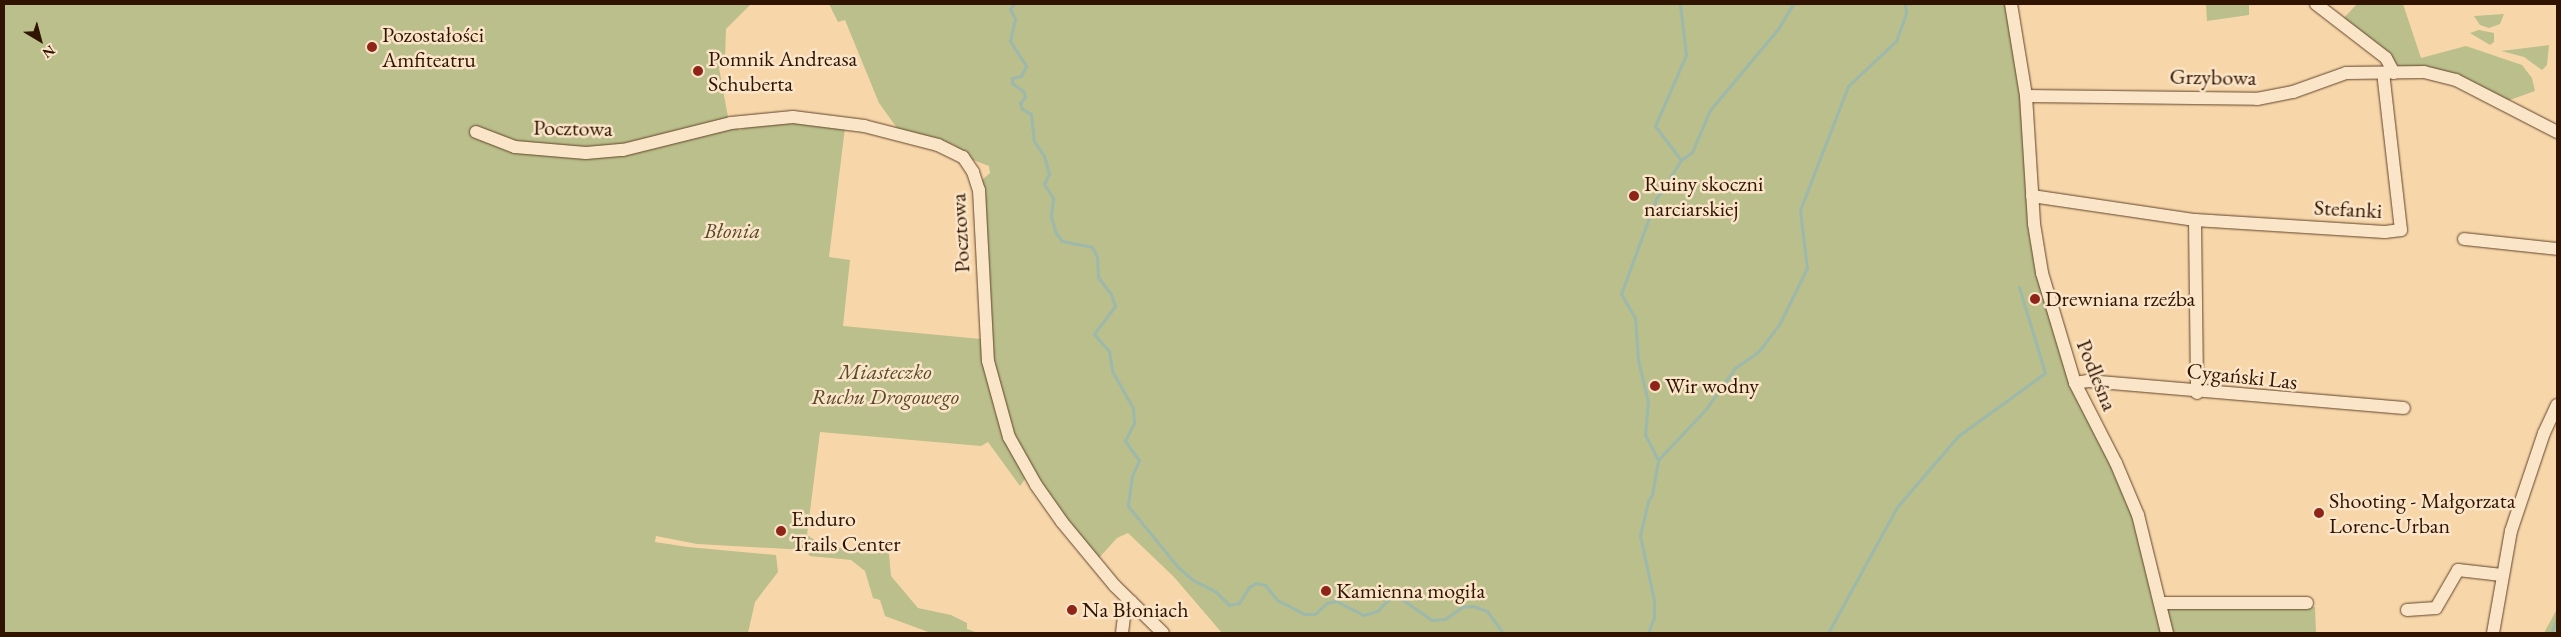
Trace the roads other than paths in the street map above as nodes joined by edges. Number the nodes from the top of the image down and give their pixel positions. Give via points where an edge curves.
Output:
1 (2011, 4) edge
2 (2316, 4) edge
3 (2388, 73) junction
4 (2026, 96) junction
5 (476, 132) dead end
6 (2557, 132) edge
7 (2032, 196) junction
8 (2195, 220) junction
9 (2464, 239) dead end
10 (2557, 249) edge
11 (2075, 383) junction
12 (2198, 393) junction
13 (2557, 405) edge
14 (2404, 408) dead end
15 (2502, 576) junction
16 (1131, 602) junction
17 (2160, 602) junction
18 (2307, 603) dead end
19 (2407, 610) dead end
20 (1122, 633) edge
21 (1163, 633) edge
22 (2167, 633) edge
23 (2493, 633) edge

1 - 4 street, Podleśna
2 - 3 street via 2386,58
3 - 4 street, Grzybowa via 2346,73 2293,92 2257,99
3 - 6 street, Grzybowa via 2424,72 2447,76
3 - 8 street, Stefanki via 2401,230 2386,232
4 - 7 street, Podleśna
5 - 16 street, Pocztowa via 515,147 586,153 623,150 725,124 793,117 864,126 938,145 963,157 978,182 988,361 1009,437 1062,522
7 - 8 street, Stefanki
7 - 11 street, Podleśna via 2042,273
8 - 12 street
9 - 10 street
11 - 12 street, Cygański Las via 2088,381
11 - 17 street, Podleśna via 2127,487 2146,543
12 - 14 street, Cygański Las
13 - 15 street via 2544,433 2511,531
15 - 19 street via 2458,570 2436,608
15 - 23 street
16 - 20 street via 1124,617
16 - 21 street, Pocztowa
17 - 18 street
17 - 22 street, Podleśna

